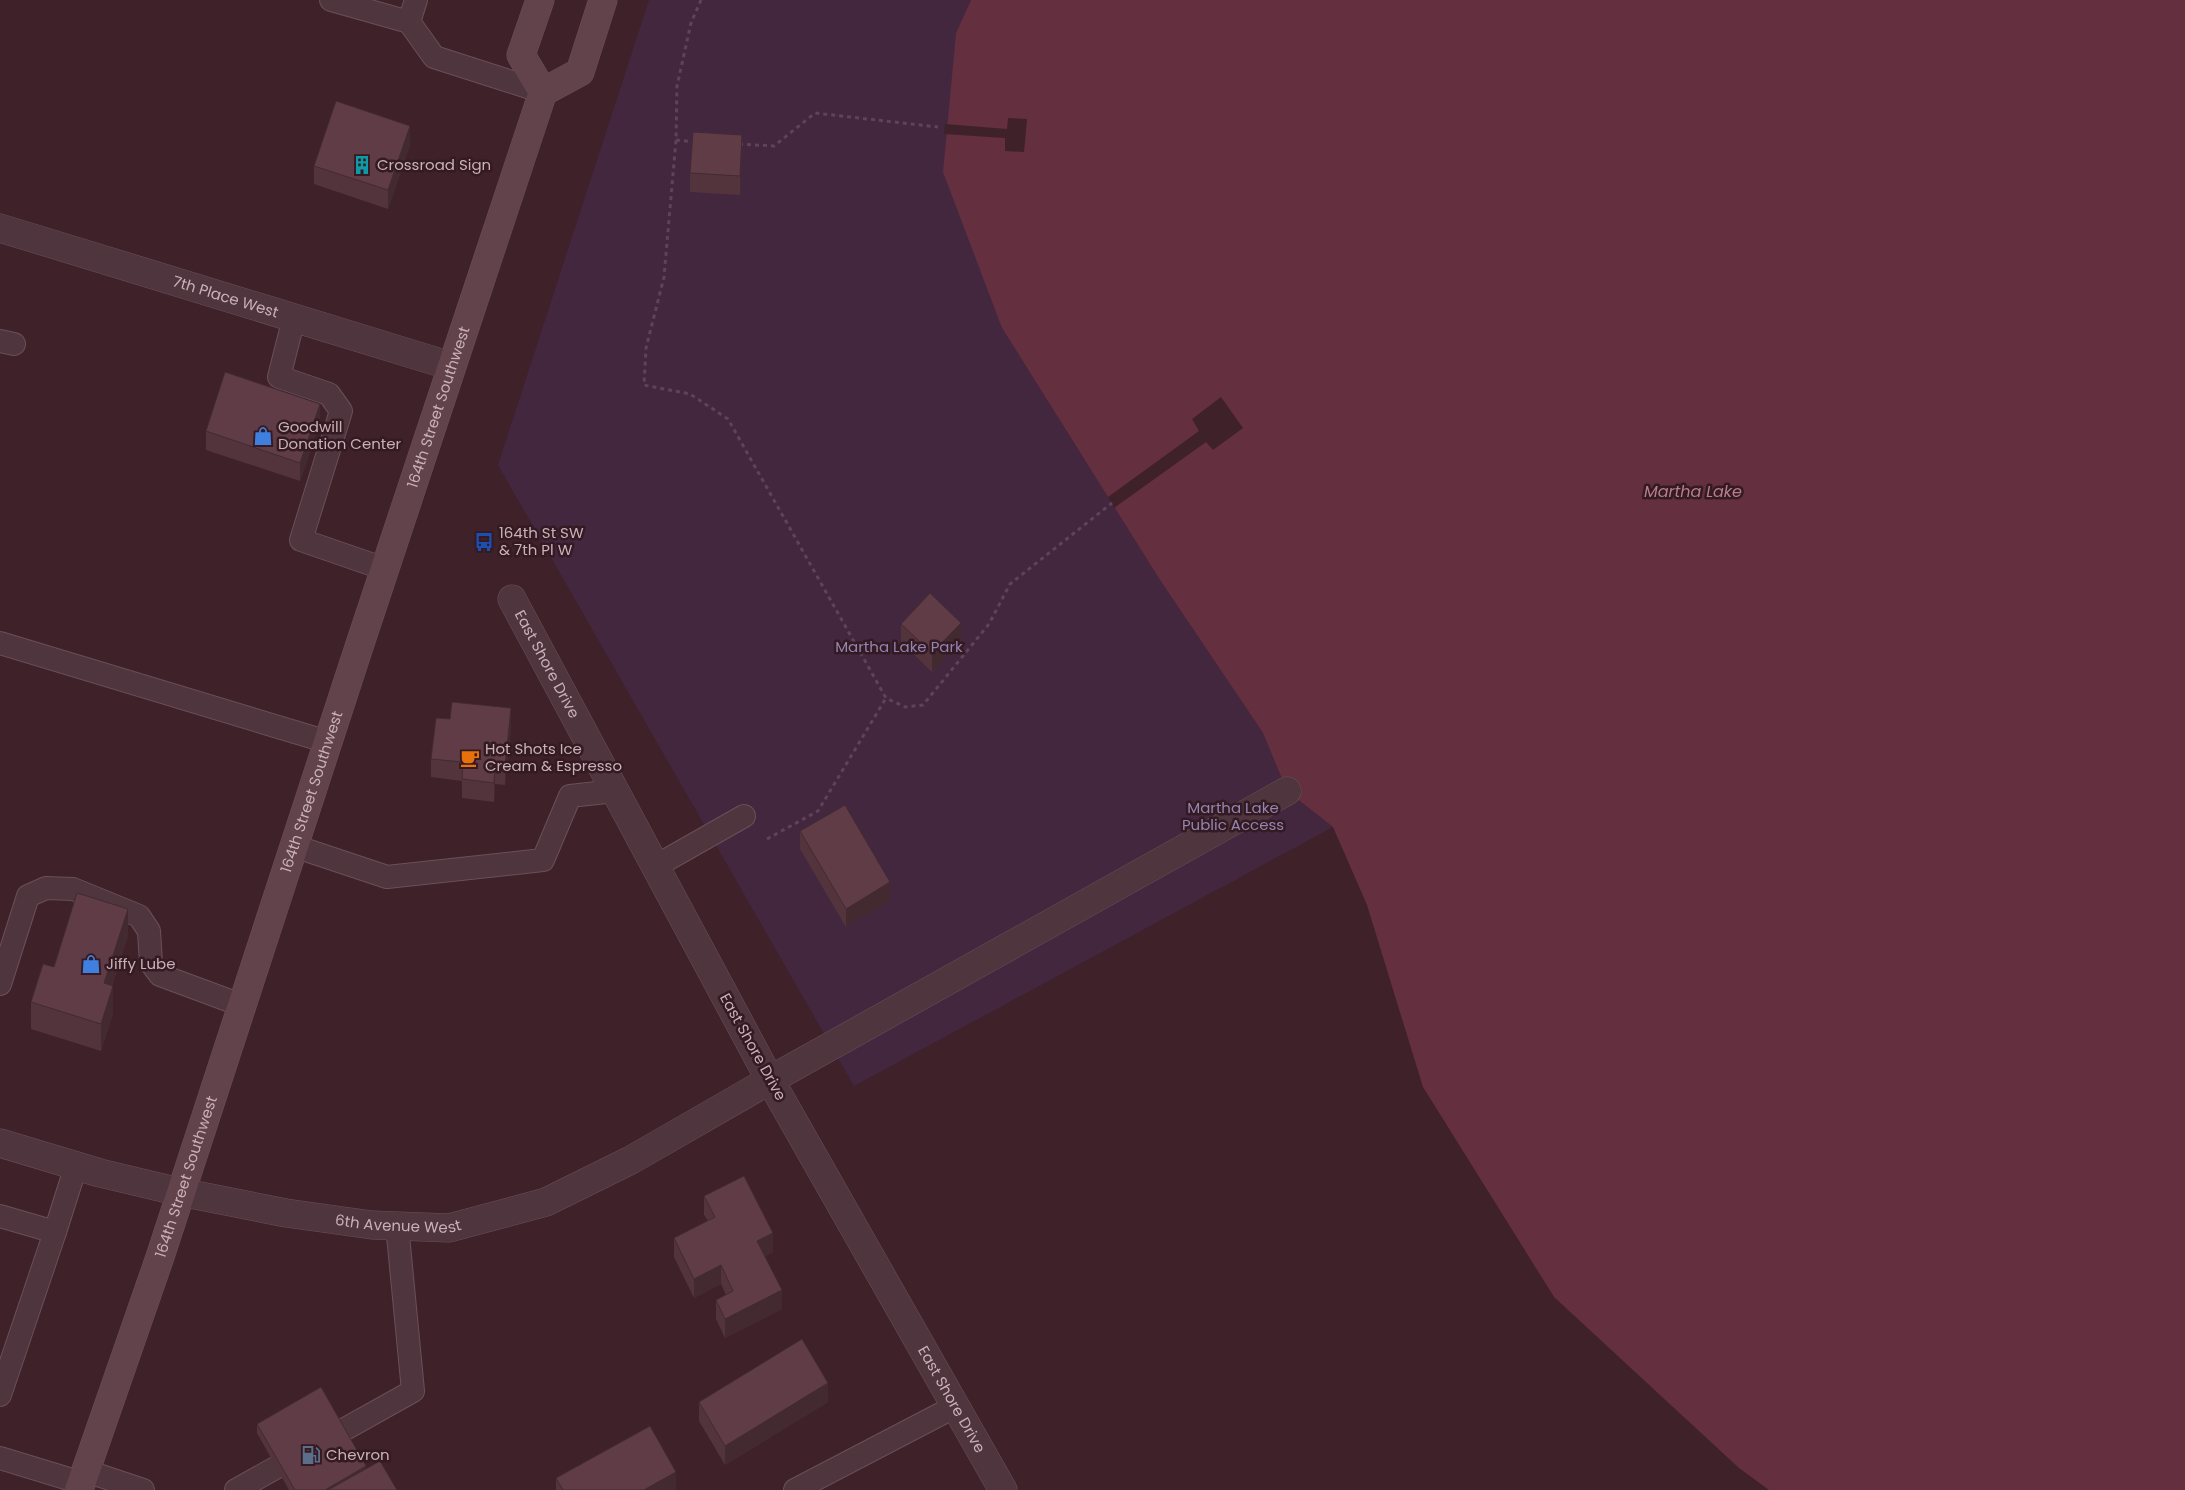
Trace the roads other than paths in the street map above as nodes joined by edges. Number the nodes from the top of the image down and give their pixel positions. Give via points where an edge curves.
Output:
1 (331, 0) edge
2 (416, 0) edge
3 (540, 0) edge
4 (603, 0) edge
5 (409, 22) junction
6 (543, 92) junction
7 (1, 232) edge
8 (294, 318) junction
9 (451, 366) junction
10 (385, 569) junction
11 (512, 598) dead end
12 (0, 643) edge
13 (328, 742) junction
14 (615, 790) junction
15 (1287, 791) dead end
16 (744, 816) dead end
17 (294, 846) junction
18 (656, 866) junction
19 (0, 984) edge
20 (241, 1005) junction
21 (770, 1080) junction
22 (0, 1143) edge
23 (76, 1166) junction
24 (180, 1192) junction
25 (0, 1216) edge
26 (397, 1225) junction
27 (55, 1232) junction
28 (0, 1395) edge
29 (956, 1406) junction
30 (0, 1458) edge
31 (82, 1482) edge
32 (143, 1490) edge
33 (236, 1490) edge
34 (795, 1490) edge
35 (1003, 1490) edge

1 - 5 lane
2 - 5 lane
3 - 6 main road via 521,55
4 - 6 main road via 580,72
5 - 6 lane via 434,57
6 - 9 main road, 164th Street Southwest
7 - 8 street, 7th Place West
8 - 9 street, 7th Place West
8 - 10 lane via 279,377 329,394 341,411 301,540
9 - 10 main road, 164th Street Southwest
10 - 13 main road, 164th Street Southwest
11 - 14 street, East Shore Drive
12 - 13 lane
13 - 17 main road, 164th Street Southwest
14 - 17 lane via 570,796 543,860 387,877
14 - 18 street, East Shore Drive
15 - 21 street, 6th Avenue West
16 - 18 lane
17 - 20 main road, 164th Street Southwest
18 - 21 street, East Shore Drive
19 - 20 lane via 28,896 46,888 73,889 138,916 149,931 151,963 160,975
20 - 24 main road, 164th Street Southwest
21 - 26 street, 6th Avenue West via 630,1160 546,1202 450,1228
21 - 29 street, East Shore Drive
22 - 23 street, 6th Avenue West
23 - 24 street, 6th Avenue West
23 - 27 lane
24 - 26 street, 6th Avenue West via 286,1213 372,1225
24 - 31 main road, 164th Street Southwest
25 - 27 lane
26 - 33 lane via 413,1391
27 - 28 lane
29 - 34 lane
29 - 35 street, East Shore Drive
30 - 31 lane
31 - 32 lane

